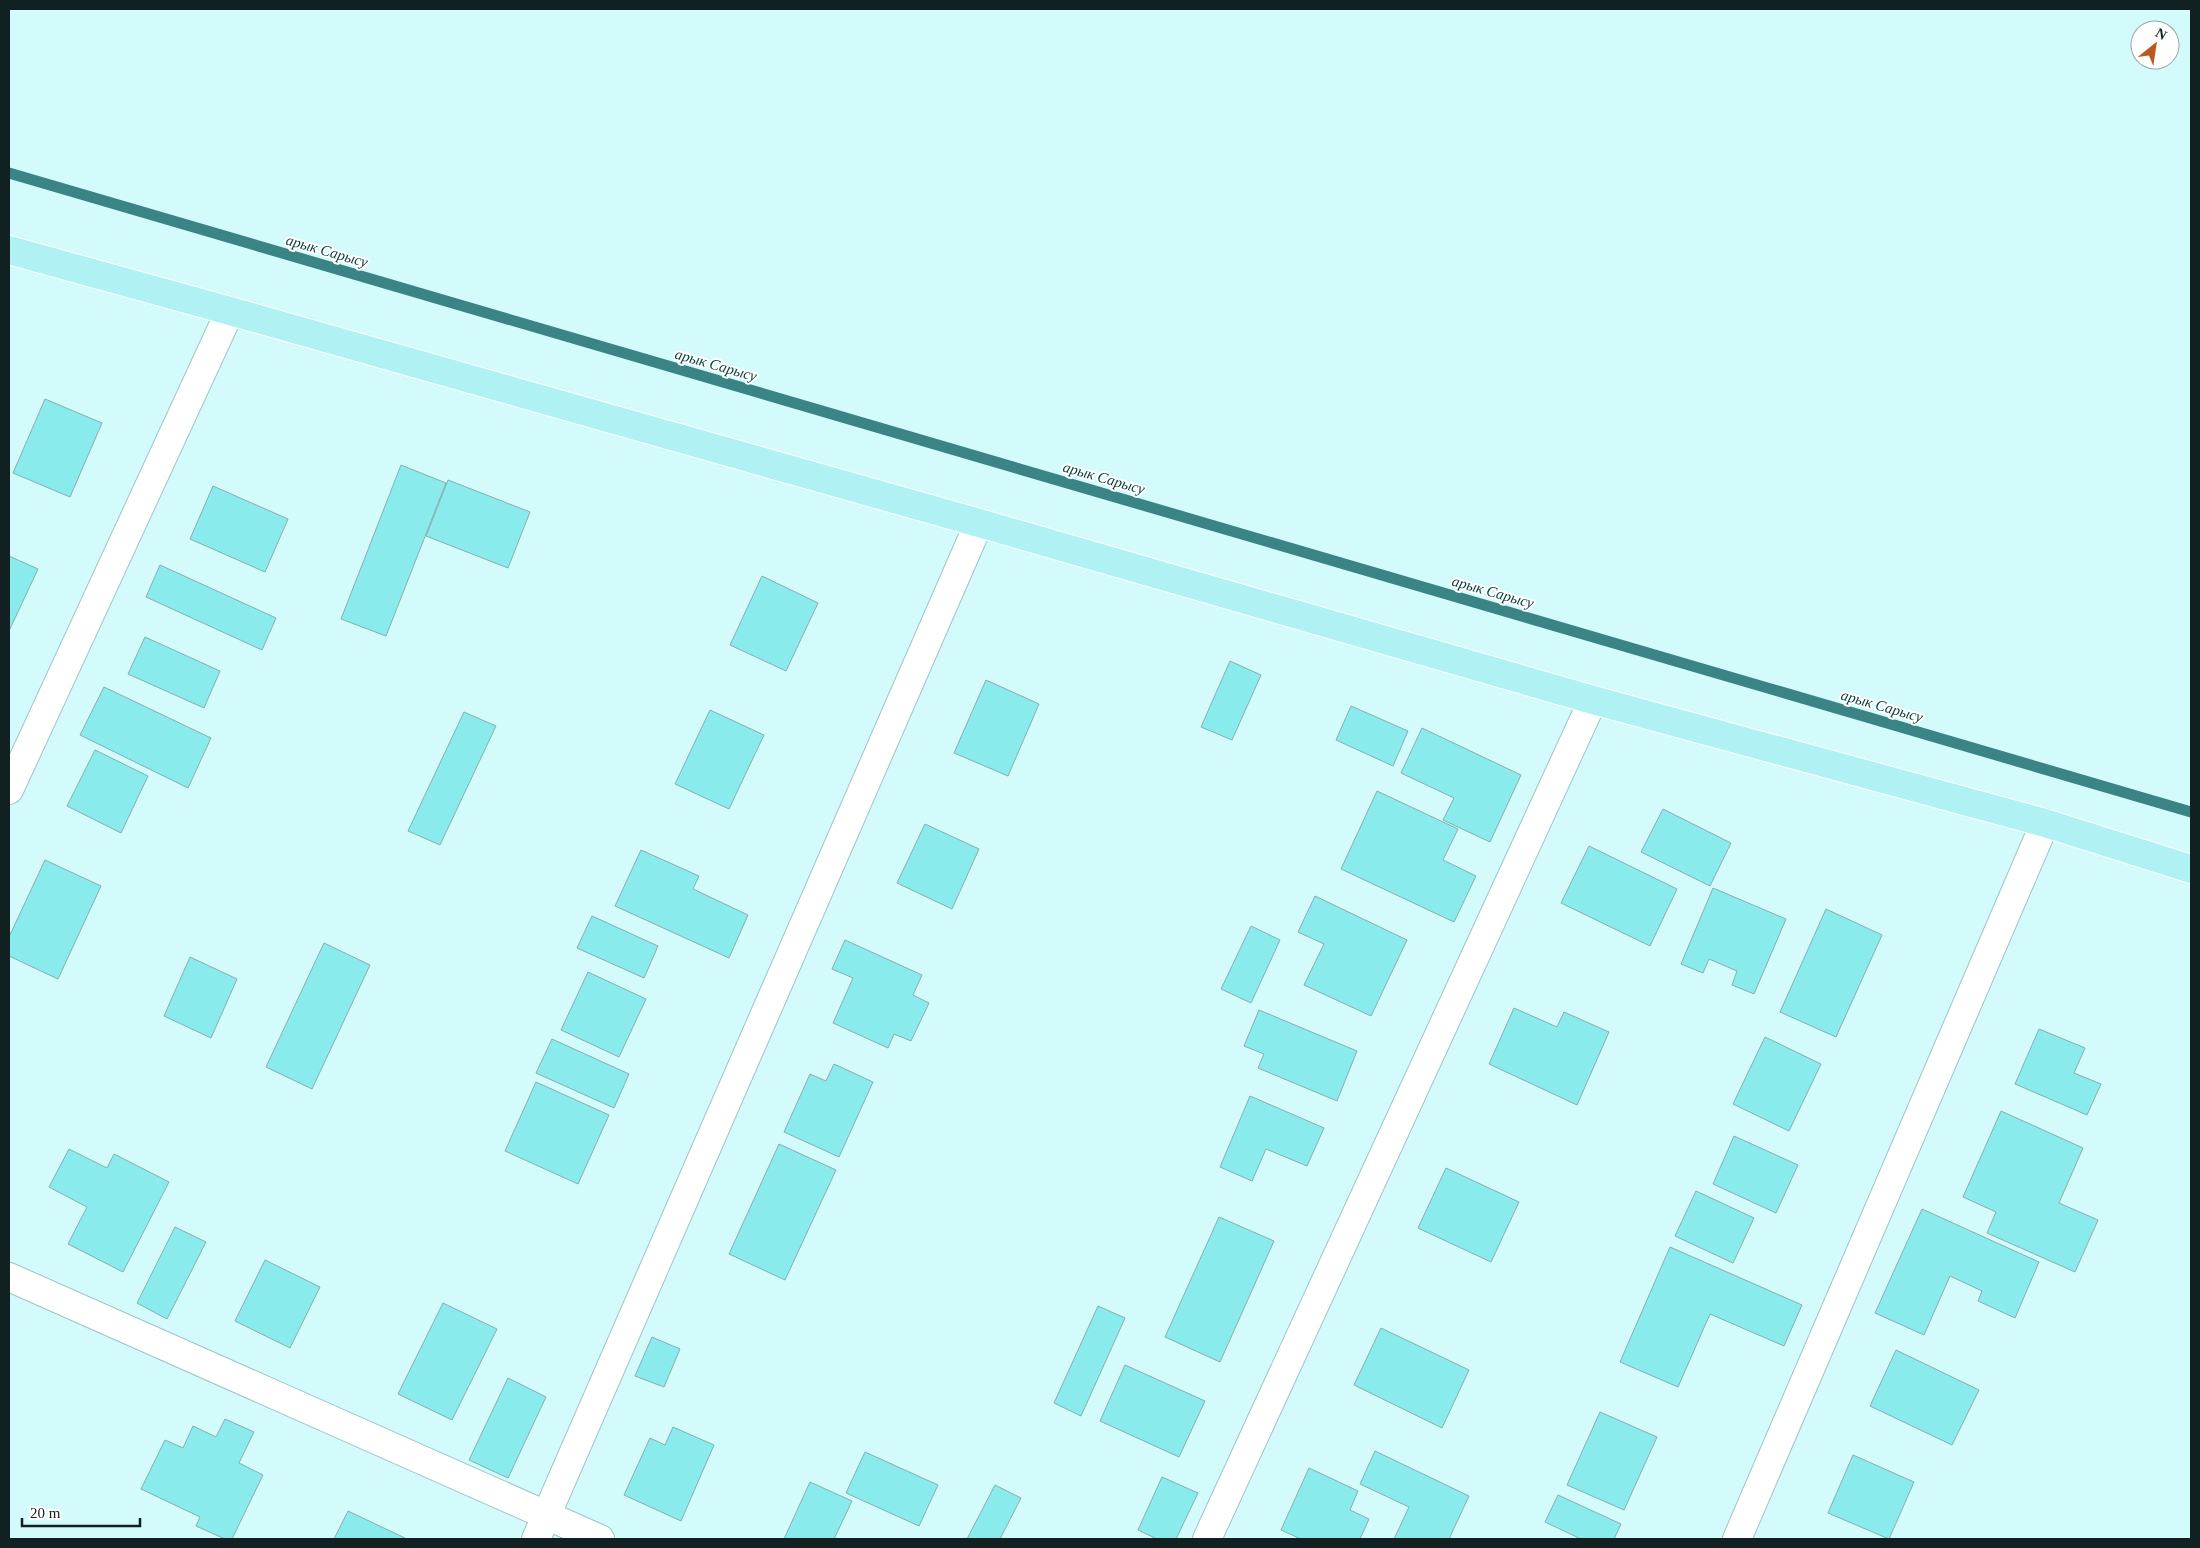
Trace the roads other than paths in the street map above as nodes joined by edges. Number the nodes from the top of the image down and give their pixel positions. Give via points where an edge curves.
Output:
1 (9, 250) edge
2 (230, 310) junction
3 (979, 523) junction
4 (1593, 700) junction
5 (9, 790) edge
6 (2045, 823) junction
7 (2191, 869) edge
8 (9, 1277) edge
9 (547, 1514) junction
10 (536, 1539) edge
11 (600, 1539) edge
12 (1207, 1539) edge
13 (1737, 1539) edge

1 - 2 main road
2 - 3 main road
2 - 5 street
3 - 4 main road
3 - 9 street
4 - 6 main road
4 - 12 street
6 - 7 main road
6 - 13 street
8 - 9 street
9 - 10 street
9 - 11 street

